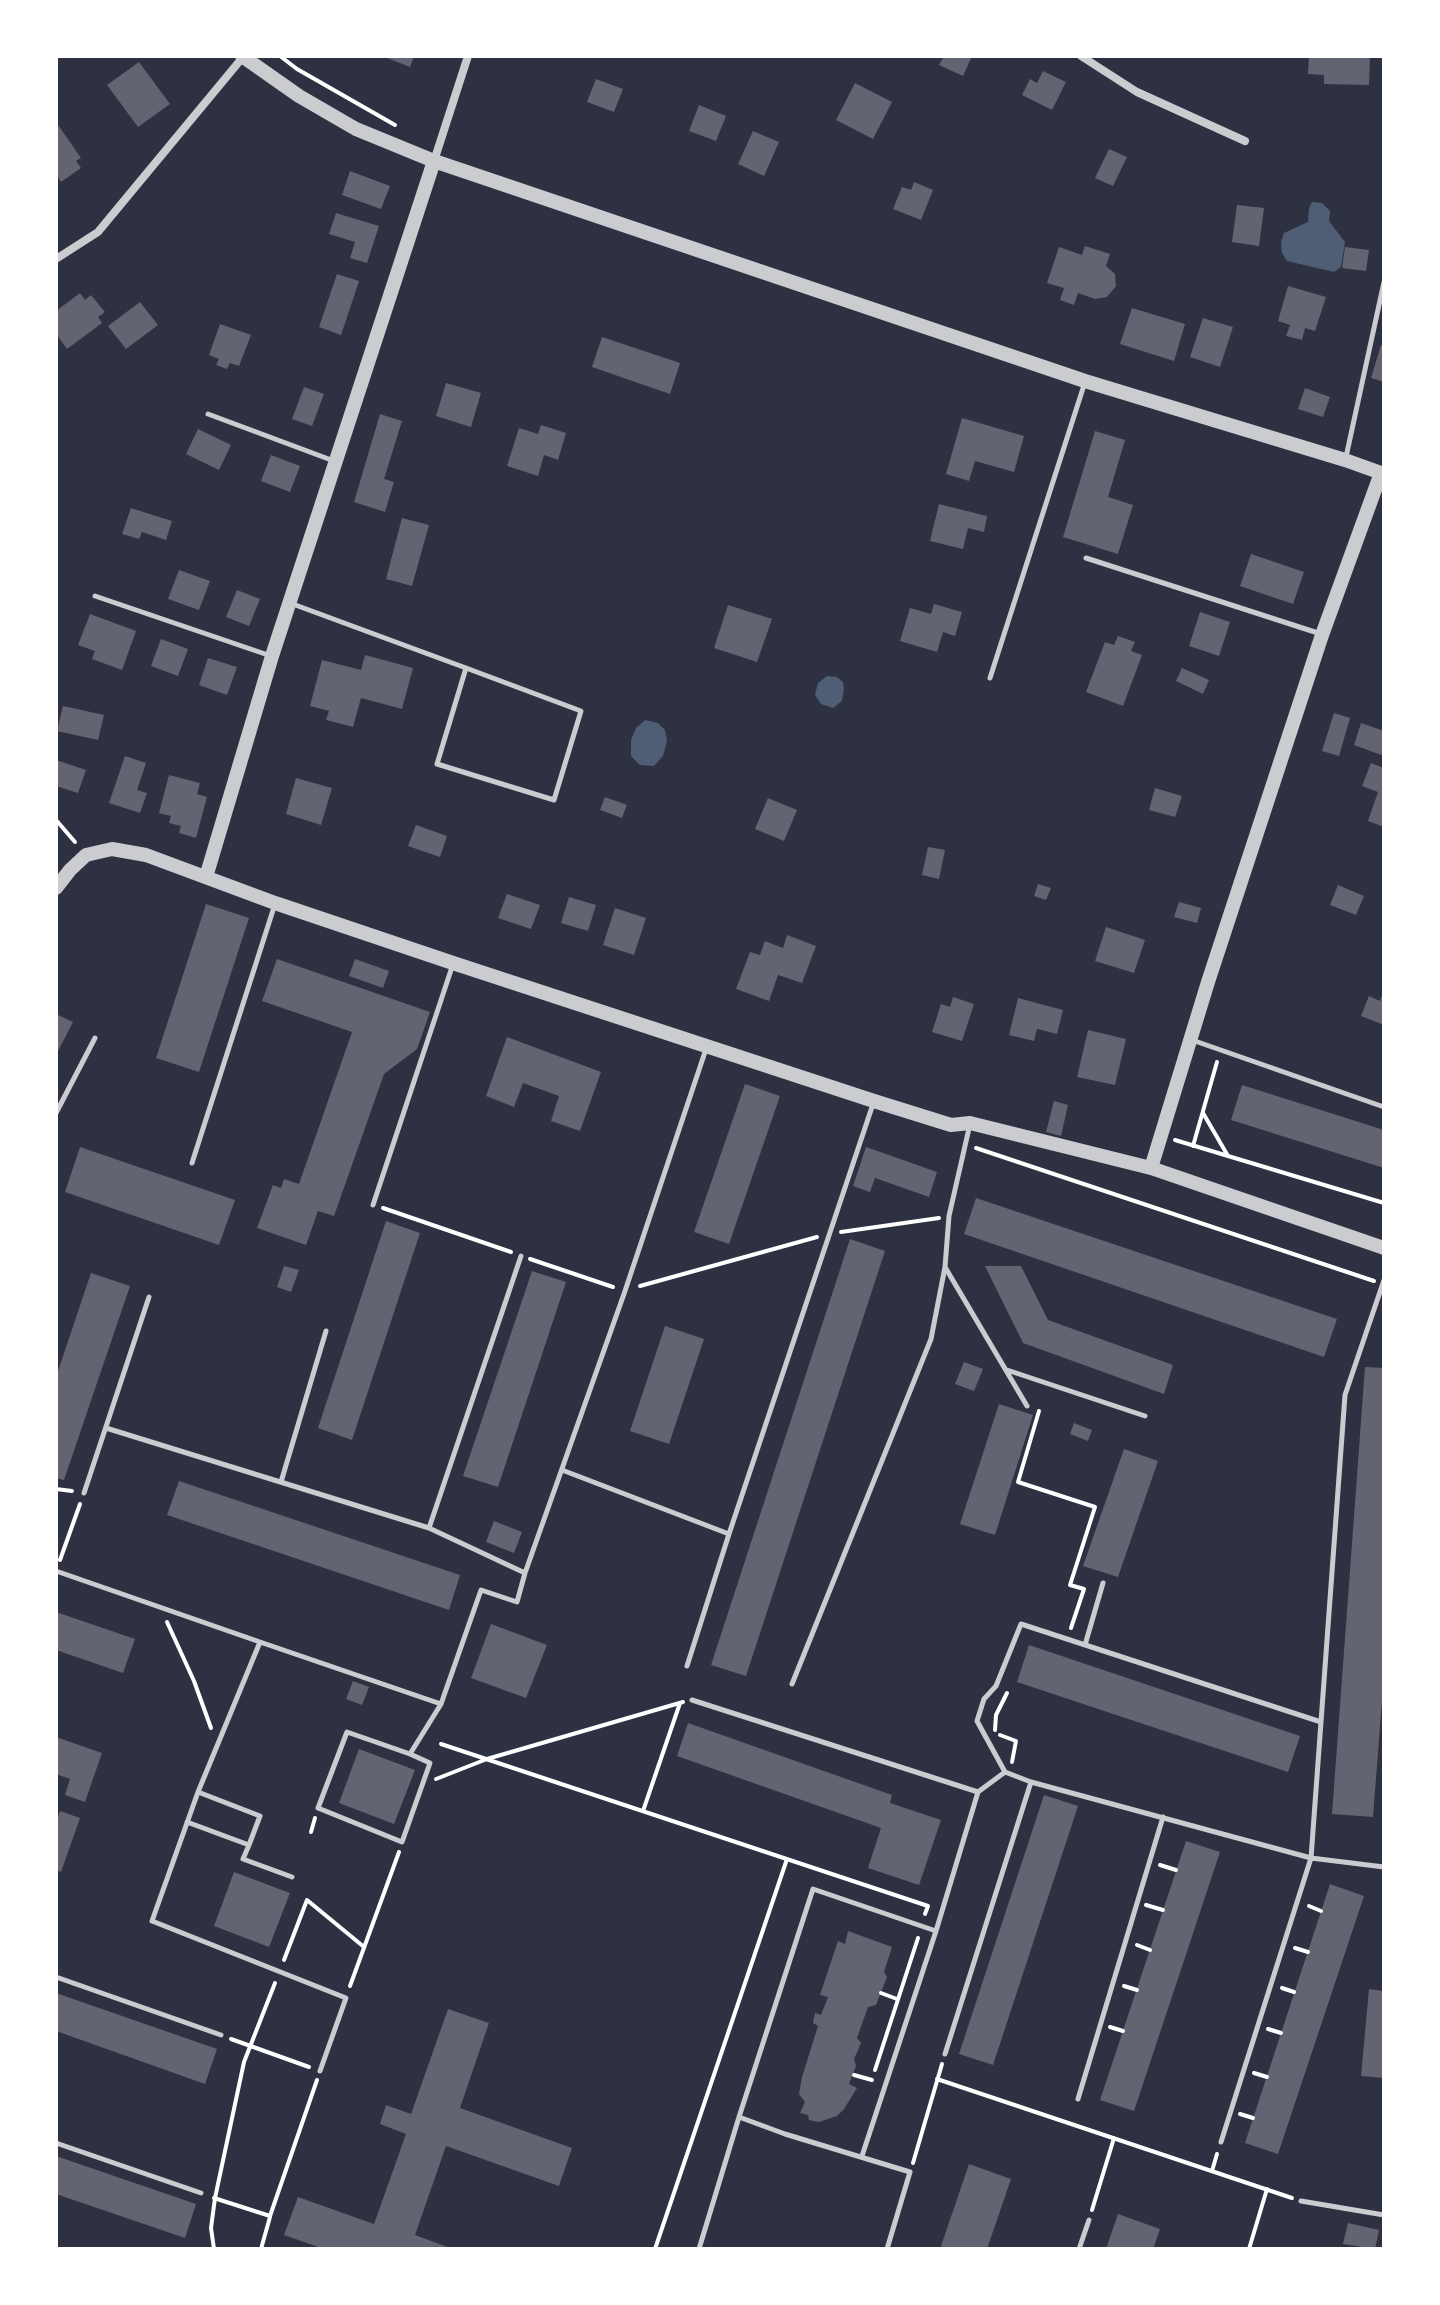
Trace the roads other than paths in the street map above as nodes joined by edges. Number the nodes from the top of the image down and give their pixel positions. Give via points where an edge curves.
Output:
1 (242, 56) edge
2 (468, 56) edge
3 (1081, 56) edge
4 (1245, 141) dead end
5 (434, 161) junction
6 (56, 259) edge
7 (1384, 282) edge
8 (1085, 381) junction
9 (208, 414) dead end
10 (1345, 460) junction
11 (335, 462) junction
12 (1382, 474) edge
13 (1086, 558) dead end
14 (95, 596) dead end
15 (289, 603) junction
16 (1322, 635) junction
17 (272, 656) junction
18 (466, 668) junction
19 (990, 678) dead end
20 (206, 877) junction
21 (56, 888) edge
22 (275, 903) junction
23 (453, 963) junction
24 (95, 1038) dead end
25 (1191, 1040) junction
26 (707, 1045) junction
27 (874, 1101) junction
28 (1384, 1107) edge
29 (56, 1113) edge
30 (970, 1123) junction
31 (192, 1163) dead end
32 (1151, 1168) junction
33 (373, 1205) road end
34 (1384, 1248) edge
35 (521, 1256) road end
36 (945, 1267) junction
37 (1384, 1280) edge
38 (149, 1297) dead end
39 (326, 1331) dead end
40 (1006, 1370) junction
41 (1027, 1406) road end
42 (1145, 1416) dead end
43 (106, 1428) junction
44 (562, 1470) junction
45 (281, 1482) junction
46 (84, 1493) dead end
47 (429, 1528) junction
48 (729, 1534) junction
49 (56, 1571) edge
50 (525, 1573) junction
51 (1103, 1583) dead end
52 (260, 1642) junction
53 (1085, 1645) junction
54 (687, 1666) dead end
55 (792, 1684) dead end
56 (692, 1700) road end
57 (441, 1704) junction
58 (1321, 1722) junction
59 (410, 1754) junction
60 (1007, 1773) junction
61 (1031, 1782) junction
62 (198, 1792) junction
63 (978, 1792) junction
64 (1163, 1817) junction
65 (187, 1822) junction
66 (249, 1845) junction
67 (1311, 1858) junction
68 (1384, 1867) edge
69 (292, 1877) dead end
70 (936, 1931) junction
71 (56, 1977) edge
72 (221, 2035) road end
73 (945, 2054) road end
74 (320, 2071) road end
75 (1078, 2099) dead end
76 (739, 2117) junction
77 (1221, 2142) road end
78 (56, 2143) edge
79 (862, 2156) junction
80 (201, 2193) dead end
81 (1301, 2201) road end
82 (1384, 2215) edge
83 (1089, 2220) road end
84 (699, 2249) edge
85 (887, 2249) edge
86 (1079, 2249) edge

1 - 5 street via 356,129
1 - 6 street via 98,232
2 - 5 street
3 - 4 street via 1137,92
5 - 8 street
5 - 11 street
7 - 10 lane
8 - 10 street
8 - 19 lane
9 - 11 lane
10 - 12 street
11 - 15 street
12 - 16 street
13 - 16 lane
14 - 17 lane
15 - 17 street
15 - 18 lane
16 - 25 street
17 - 20 street
18 - 18 lane via 581,711 554,800 437,764
20 - 21 street via 112,849 86,855
20 - 22 street
22 - 23 street
22 - 31 lane
23 - 26 street
23 - 33 lane
24 - 29 lane
25 - 28 lane
25 - 32 street
26 - 27 street
26 - 44 lane
27 - 30 street via 951,1125
27 - 48 lane
30 - 32 street
30 - 36 lane via 949,1216
32 - 34 street
35 - 47 lane
36 - 40 lane
36 - 55 lane via 931,1339
37 - 58 lane via 1345,1395
38 - 43 lane
39 - 45 lane
40 - 41 lane
40 - 42 lane
43 - 45 lane
43 - 46 lane
44 - 48 lane
44 - 50 lane
45 - 47 lane
47 - 50 lane
48 - 54 lane
49 - 52 lane
50 - 57 lane via 517,1602 481,1590
51 - 53 lane
52 - 57 lane
52 - 62 lane
53 - 58 lane
53 - 60 lane via 1021,1624 977,1721
56 - 63 lane
57 - 59 lane
58 - 67 lane
59 - 59 lane via 347,1732 318,1808 402,1842 430,1763
60 - 61 lane
60 - 63 lane
61 - 64 lane
61 - 73 lane
62 - 65 lane
62 - 66 lane via 260,1816
63 - 70 lane
64 - 67 lane
64 - 75 lane
65 - 66 lane
65 - 74 lane via 152,1921 346,1998
66 - 69 lane via 243,1859
67 - 68 lane
67 - 77 lane
70 - 76 lane via 813,1889
70 - 79 lane
71 - 72 lane
76 - 79 lane
76 - 84 lane
78 - 80 lane
79 - 85 lane via 910,2172
81 - 82 lane
83 - 86 lane

